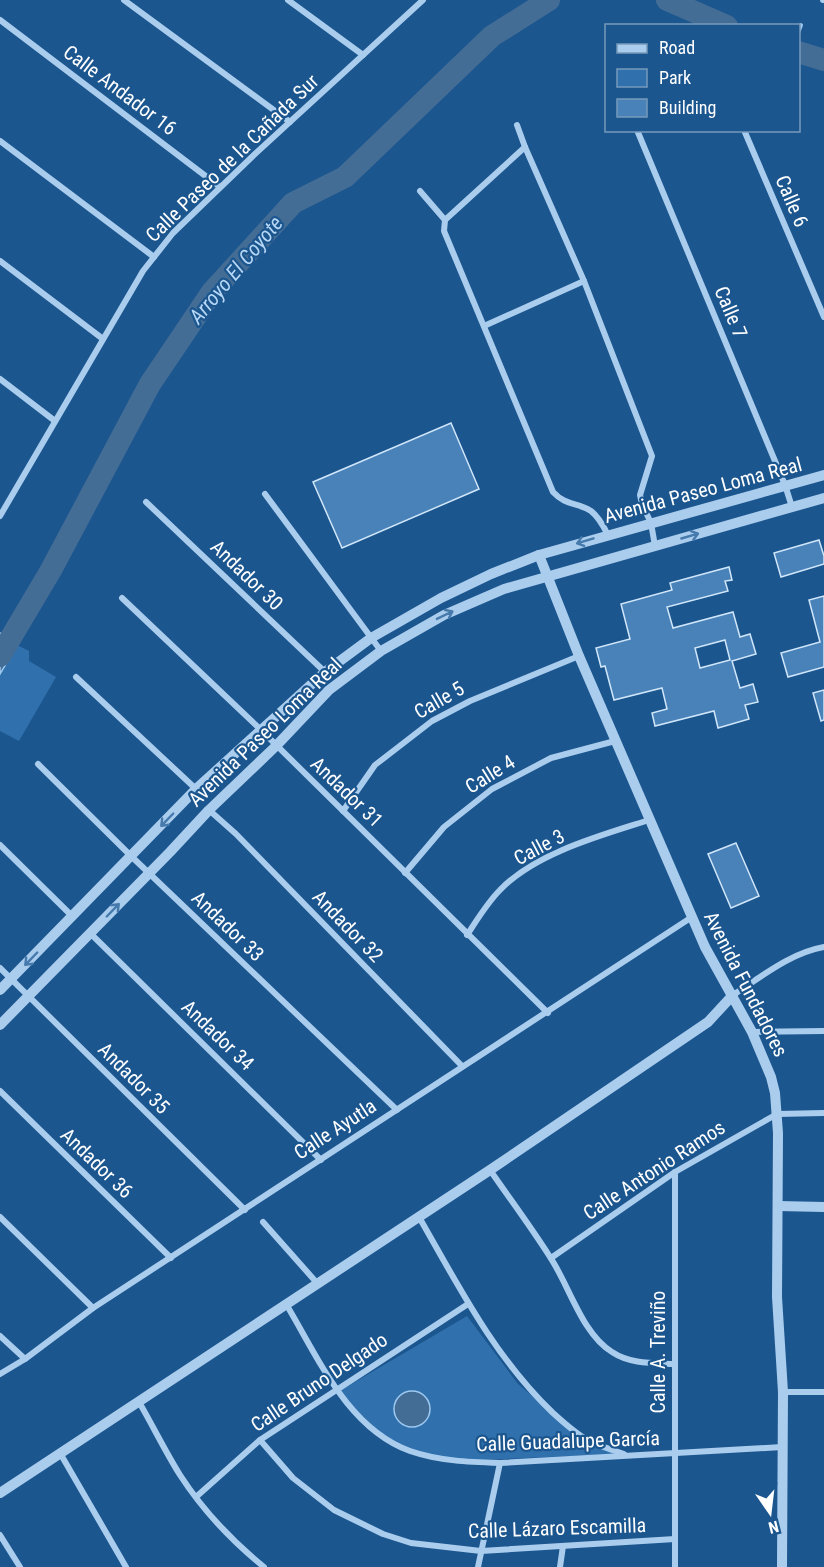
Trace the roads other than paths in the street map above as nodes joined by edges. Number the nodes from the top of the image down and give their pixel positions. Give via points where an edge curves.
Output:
1 (124, 0) edge
2 (288, 0) edge
3 (423, 0) edge
4 (0, 20) edge
5 (363, 55) junction
6 (290, 122) junction
7 (517, 125) dead end
8 (638, 132) edge
9 (745, 132) edge
10 (0, 141) edge
11 (525, 147) junction
12 (220, 187) junction
13 (420, 191) dead end
14 (445, 220) junction
15 (154, 257) junction
16 (0, 261) edge
17 (584, 281) junction
18 (824, 317) edge
19 (484, 326) junction
20 (103, 339) junction
21 (0, 379) edge
22 (55, 421) junction
23 (824, 475) edge
24 (785, 485) junction
25 (265, 494) dead end
26 (824, 498) edge
27 (146, 502) dead end
28 (792, 507) junction
29 (1, 511) edge
30 (651, 523) junction
31 (608, 535) junction
32 (655, 546) junction
33 (539, 555) junction
34 (548, 578) junction
35 (122, 598) dead end
36 (406, 618) junction
37 (414, 631) junction
38 (371, 638) junction
39 (381, 651) junction
40 (579, 656) junction
41 (325, 672) junction
42 (76, 677) dead end
43 (260, 729) junction
44 (615, 741) junction
45 (276, 746) junction
46 (38, 764) dead end
47 (196, 789) junction
48 (209, 810) junction
49 (343, 811) junction
50 (649, 820) junction
51 (0, 845) edge
52 (131, 856) junction
53 (149, 873) junction
54 (405, 873) junction
55 (72, 916) junction
56 (692, 917) junction
57 (91, 934) junction
58 (466, 934) junction
59 (824, 947) edge
60 (0, 968) edge
61 (12, 979) junction
62 (0, 990) edge
63 (733, 995) junction
64 (28, 997) junction
65 (548, 1012) junction
66 (0, 1026) edge
67 (824, 1031) edge
68 (752, 1032) junction
69 (462, 1066) junction
70 (0, 1091) edge
71 (397, 1110) junction
72 (824, 1113) edge
73 (777, 1114) junction
74 (321, 1160) junction
75 (490, 1170) junction
76 (675, 1172) junction
77 (778, 1206) junction
78 (824, 1207) edge
79 (245, 1210) junction
80 (0, 1217) edge
81 (419, 1217) junction
82 (263, 1222) dead end
83 (171, 1258) junction
84 (551, 1258) junction
85 (317, 1283) junction
86 (286, 1304) junction
87 (468, 1304) junction
88 (93, 1308) junction
89 (0, 1336) edge
90 (25, 1359) junction
91 (674, 1364) junction
92 (0, 1374) edge
93 (337, 1390) junction
94 (783, 1392) junction
95 (824, 1392) edge
96 (139, 1402) junction
97 (260, 1440) junction
98 (782, 1447) junction
99 (675, 1452) junction
100 (60, 1453) junction
101 (627, 1455) junction
102 (500, 1463) junction
103 (0, 1493) edge
104 (196, 1497) junction
105 (0, 1535) edge
106 (675, 1539) junction
107 (563, 1546) junction
108 (481, 1551) junction
109 (20, 1567) edge
110 (126, 1567) edge
111 (264, 1567) edge
112 (478, 1567) edge
113 (560, 1567) edge
114 (675, 1567) edge
115 (782, 1567) edge

1 - 6 street
2 - 5 street
3 - 5 street, Calle Paseo de la Cañada Sur
4 - 12 street, Calle Andador 16
5 - 6 street, Calle Paseo de la Cañada Sur
6 - 12 street, Calle Paseo de la Cañada Sur
7 - 11 street
8 - 24 street, Calle 7
9 - 18 street, Calle 6
10 - 15 street
11 - 14 street
11 - 17 street
12 - 15 street, Calle Paseo de la Cañada Sur
13 - 14 street
14 - 19 street via 444,231
15 - 20 street, Calle Paseo de la Cañada Sur
16 - 20 street
17 - 19 street
17 - 30 street via 652,456 640,495
19 - 31 street via 553,492 570,505 593,513
20 - 22 street, Calle Paseo de la Cañada Sur
21 - 22 street
22 - 29 street, Calle Paseo de la Cañada Sur
23 - 24 street, Avenida Paseo Loma Real
24 - 28 street, Calle 7
24 - 30 street, Avenida Paseo Loma Real
25 - 38 street
26 - 28 street, Avenida Paseo Loma Real
27 - 41 street, Andador 30
32 -> 28 street, Avenida Paseo Loma Real
30 - 31 street, Avenida Paseo Loma Real
30 - 32 street
31 -> 33 street, Avenida Paseo Loma Real
32 - 34 street, Avenida Paseo Loma Real
33 - 34 street, Avenida Fundadores
33 - 36 street, Avenida Paseo Loma Real via 491,574
37 -> 34 street, Avenida Paseo Loma Real via 477,600
34 - 40 street, Avenida Fundadores
35 - 43 street, Andador 31
36 - 37 street
36 - 38 street, Avenida Paseo Loma Real
37 - 39 street, Avenida Paseo Loma Real
38 - 39 street
38 - 41 street, Avenida Paseo Loma Real
39 - 45 street, Avenida Paseo Loma Real via 329,690
40 - 44 street, Avenida Fundadores
40 - 49 street, Calle 5 via 490,692 432,721 375,765
41 - 43 street, Avenida Paseo Loma Real
42 - 47 street
43 - 45 street, Andador 31
43 - 47 street, Avenida Paseo Loma Real
44 - 50 street, Avenida Fundadores
44 - 54 street, Calle 4 via 551,758 492,789 444,827
45 - 48 street, Avenida Paseo Loma Real
45 - 49 street, Andador 31
46 - 52 street, Andador 33
47 -> 52 street, Avenida Paseo Loma Real
48 - 53 street, Avenida Paseo Loma Real
48 - 69 street, Andador 32
49 - 54 street, Andador 31
50 - 56 street, Avenida Fundadores
50 - 58 street, Calle 3 via 557,852 529,868 501,888
51 - 55 street
52 - 53 street, Andador 33
52 - 55 street, Avenida Paseo Loma Real
57 -> 53 street, Avenida Paseo Loma Real
53 - 71 street, Andador 33
54 - 58 street, Andador 31
55 -> 61 street, Avenida Paseo Loma Real
56 - 63 street, Avenida Fundadores
56 - 65 street, Calle Ayutla
57 - 64 street, Avenida Paseo Loma Real
57 - 74 street, Andador 34
58 - 65 street, Andador 31
59 - 63 street via 796,955
60 - 61 street, Andador 35
61 - 62 street, Avenida Paseo Loma Real
61 - 64 street, Andador 35
63 - 68 street, Avenida Fundadores
63 - 75 street via 708,1022
64 - 66 street, Avenida Paseo Loma Real
64 - 79 street, Andador 35
65 - 69 street, Calle Ayutla
67 - 68 street
68 - 73 street, Avenida Fundadores via 771,1077
69 - 71 street, Calle Ayutla
70 - 83 street, Andador 36
71 - 74 street, Calle Ayutla
72 - 73 street
73 - 76 street, Calle Antonio Ramos
73 - 77 street, Avenida Fundadores
74 - 79 street, Calle Ayutla
75 - 81 street
75 - 84 street
76 - 84 street, Calle Antonio Ramos
76 - 91 street, Calle A. Treviño
77 - 78 street
77 - 94 street, Avenida Fundadores via 777,1298
79 - 83 street, Calle Ayutla
80 - 88 street
81 - 85 street
81 - 87 street
82 - 85 street
83 - 88 street, Calle Ayutla
84 - 91 street via 587,1325 611,1352 643,1363
85 - 86 street
86 - 93 street, Calle Guadalupe García
86 - 96 street
87 - 93 street, Calle Bruno Delgado
87 - 101 street via 540,1400 589,1440
88 - 90 street, Calle Ayutla
89 - 90 street
90 - 92 street, Calle Ayutla
91 - 99 street, Calle A. Treviño
93 - 97 street, Calle Bruno Delgado
93 - 102 street, Calle Guadalupe García via 368,1425 390,1442 429,1456
94 - 95 street
94 - 98 street, Avenida Fundadores
96 - 100 street
96 - 104 street
97 - 104 street, Calle Bruno Delgado
97 - 108 street, Calle Lázaro Escamilla via 293,1478 334,1510 411,1543
98 - 99 street, Calle Guadalupe García
98 - 115 street, Avenida Fundadores
99 - 101 street, Calle Guadalupe García
99 - 106 street, Calle A. Treviño
100 - 103 street
100 - 110 street
101 - 102 street, Calle Guadalupe García
102 - 108 street
104 - 111 street
105 - 109 street
106 - 107 street, Calle Lázaro Escamilla
106 - 114 street, Calle A. Treviño
107 - 108 street, Calle Lázaro Escamilla
107 - 113 street
108 - 112 street

